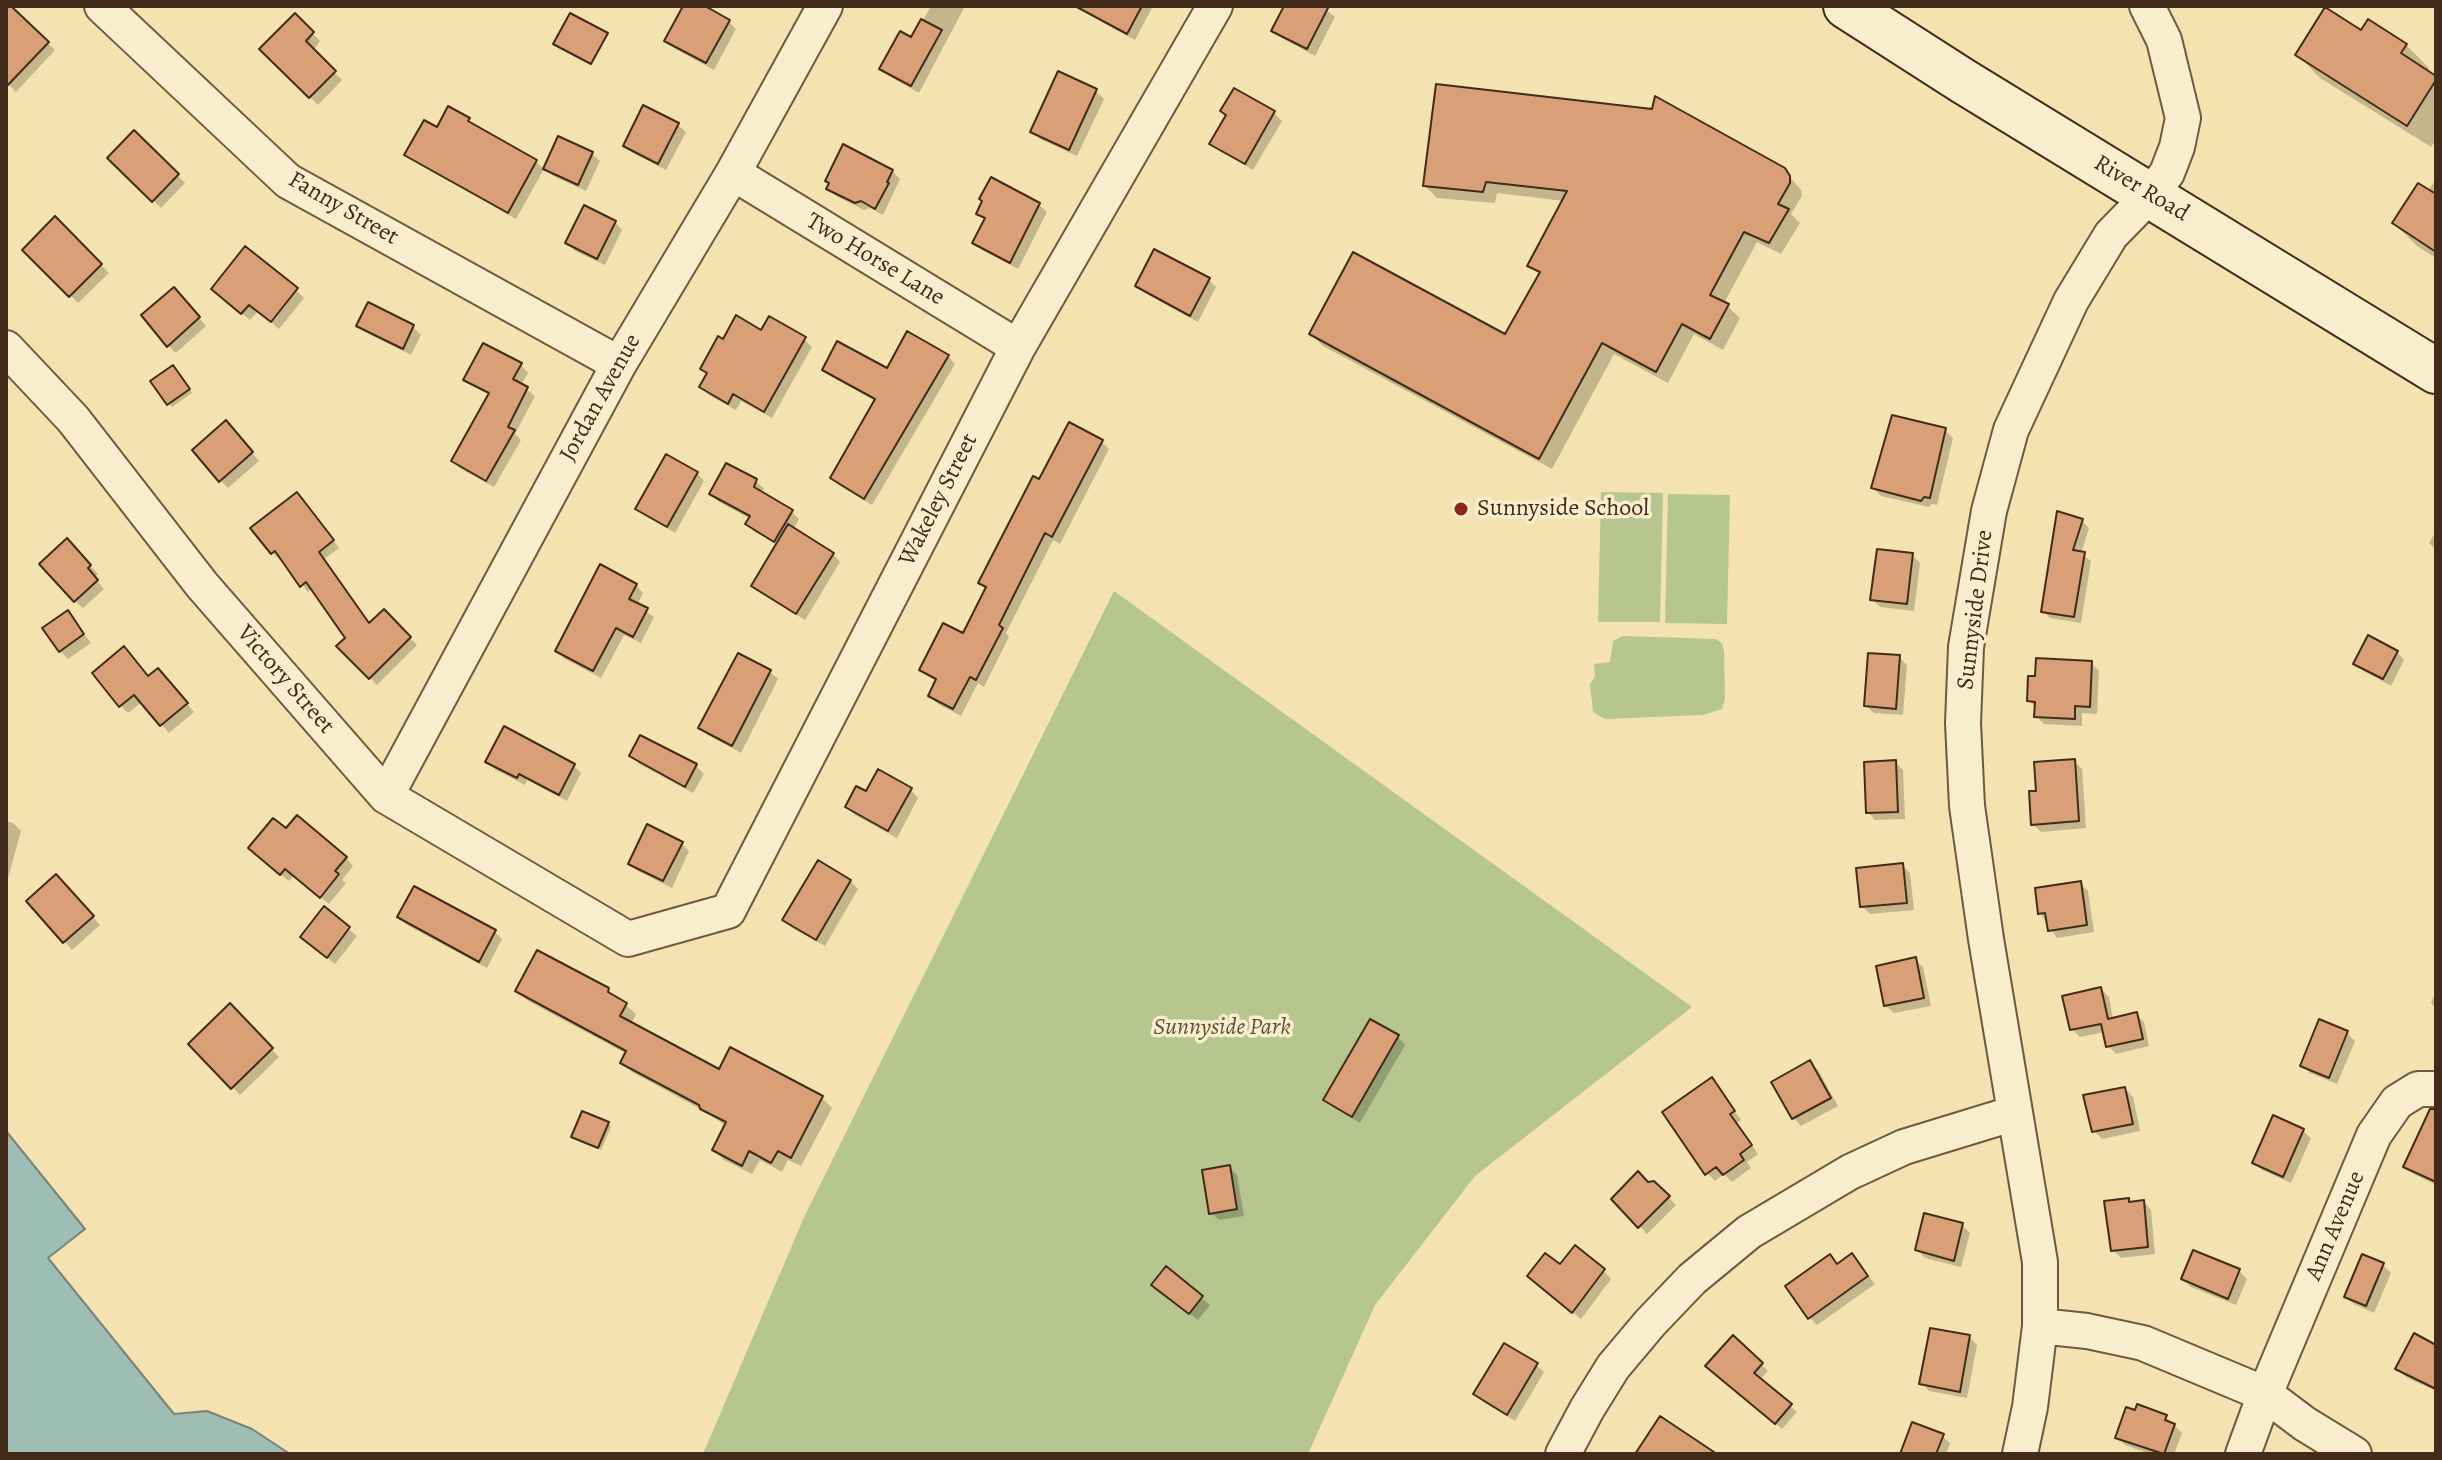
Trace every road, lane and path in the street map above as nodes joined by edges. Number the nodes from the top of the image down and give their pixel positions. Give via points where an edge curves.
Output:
1 (102, 6) edge
2 (1215, 6) edge
3 (1846, 6) edge
4 (2147, 6) edge
5 (819, 8) edge
6 (733, 173) junction
7 (2151, 194) junction
8 (1018, 347) junction
9 (6, 348) edge
10 (619, 364) junction
11 (2436, 371) edge
12 (386, 796) junction
13 (628, 939) joint
14 (2436, 1089) edge
15 (2015, 1113) junction
16 (2040, 1326) junction
17 (2265, 1394) junction
18 (1563, 1454) edge
19 (2020, 1454) edge
20 (2243, 1454) edge
21 (2354, 1454) edge

1 - 10 street, Fanny Street via 288,181
2 - 8 street, Wakeley Street
3 - 7 main road, River Road
4 - 7 street, Sunnyside Drive via 2164,40 2183,118 2167,173
5 - 6 street, Jordan Avenue
6 - 8 street, Two Horse Lane
6 - 10 street, Jordan Avenue
7 - 11 main road, River Road
7 - 15 street, Sunnyside Drive via 2111,235 2071,301 2011,430 1973,593 1963,723 1967,806
8 - 13 street, Wakeley Street via 728,911
9 - 12 street, Victory Street via 73,419 202,585
10 - 12 street, Jordan Avenue
12 - 13 street, Victory Street
14 - 17 street, Ann Avenue via 2418,1089 2397,1102 2374,1135
15 - 16 street, Sunnyside Drive via 2040,1262
15 - 18 street via 1891,1153 1749,1232 1692,1279 1613,1367
16 - 17 street via 2143,1343
16 - 19 street, Sunnyside Drive
17 - 20 street, Ann Avenue
17 - 21 street

